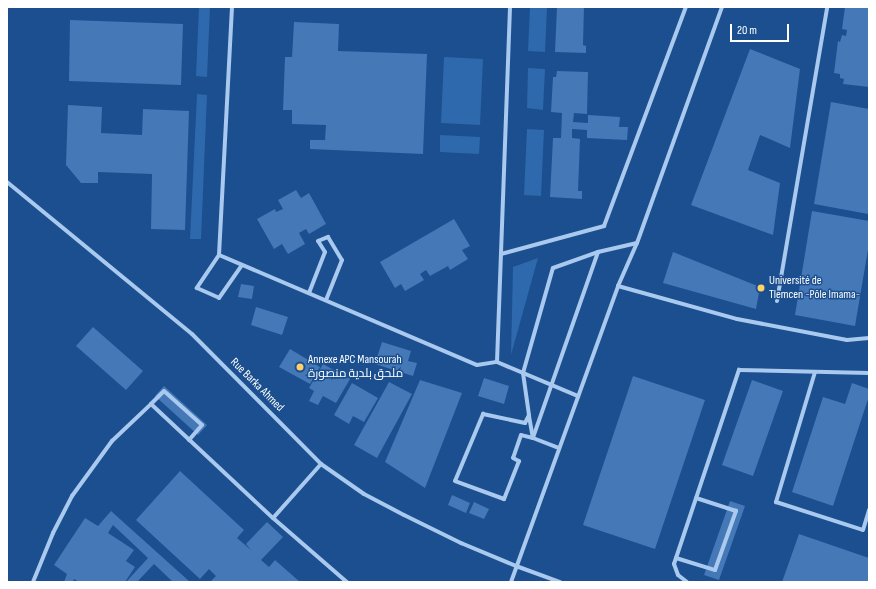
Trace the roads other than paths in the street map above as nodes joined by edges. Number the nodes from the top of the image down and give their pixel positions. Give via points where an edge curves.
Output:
1 (232, 7) edge
2 (510, 7) edge
3 (686, 7) edge
4 (722, 7) edge
5 (827, 7) edge
6 (7, 182) edge
7 (638, 243) junction
8 (598, 252) junction
9 (501, 254) junction
10 (219, 255) junction
11 (242, 265) junction
12 (618, 286) junction
13 (309, 293) junction
14 (326, 300) junction
15 (777, 301) dead end
16 (869, 338) edge
17 (497, 362) junction
18 (815, 372) junction
19 (522, 373) junction
20 (869, 373) edge
21 (551, 384) junction
22 (578, 396) junction
23 (151, 404) junction
24 (529, 415) junction
25 (533, 438) junction
26 (189, 440) junction
27 (559, 448) junction
28 (321, 464) junction
29 (696, 498) junction
30 (869, 510) edge
31 (273, 518) junction
32 (864, 530) junction
33 (869, 532) edge
34 (676, 558) junction
35 (516, 566) junction
36 (33, 582) edge
37 (347, 582) edge
38 (511, 582) edge
39 (560, 582) edge
40 (687, 582) edge

1 - 10 street
2 - 9 street
3 - 9 street via 604,226
4 - 7 street
5 - 15 street
6 - 28 street, Rue Barka Ahmed via 192,334
7 - 8 street
7 - 12 street
8 - 19 street via 553,268
8 - 21 street
9 - 17 street
10 - 11 street
10 - 11 street via 197,288 219,298
11 - 13 street
12 - 16 street via 737,319 846,340
12 - 22 street
13 - 14 street
13 - 14 street via 325,252 318,242 328,236 342,260
14 - 17 street via 477,365
17 - 19 street
18 - 20 street
18 - 29 street via 739,370
18 - 32 street via 776,502
19 - 21 street
19 - 24 street
21 - 22 street
21 - 25 street
22 - 27 street
23 - 26 street
23 - 26 street via 164,391 202,425
23 - 36 street via 112,441 72,496 53,533
24 - 25 street
24 - 25 street via 526,423 483,414 455,481 504,499 519,461 512,458 521,435
25 - 27 street
26 - 31 street
27 - 35 street
28 - 31 street
28 - 35 street, Rue Barka Ahmed via 364,494 461,543
29 - 34 street
29 - 34 street via 736,511 715,570
30 - 32 street
31 - 37 street
32 - 33 street
34 - 40 street via 674,564 678,575
35 - 38 street
35 - 39 street, Rue Barka Ahmed

